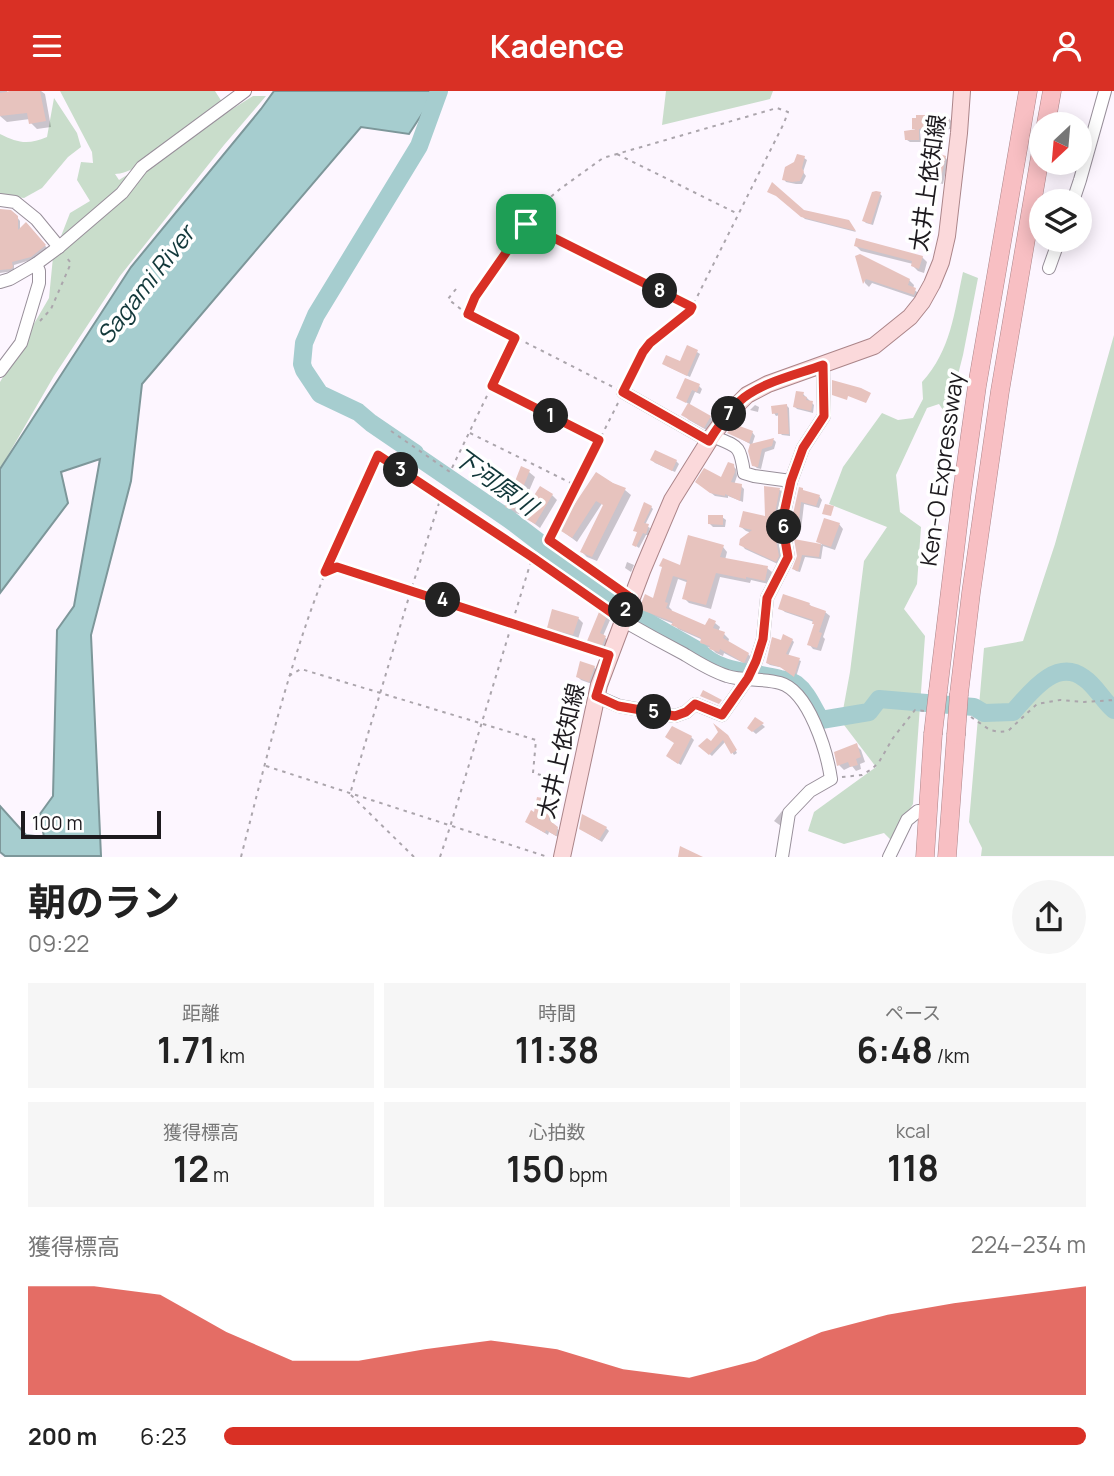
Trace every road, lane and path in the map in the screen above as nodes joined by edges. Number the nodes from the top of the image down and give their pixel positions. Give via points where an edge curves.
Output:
1 (245, 91) edge
2 (962, 91) edge
3 (1028, 91) edge
4 (1052, 91) edge
5 (1105, 91) edge
6 (1048, 112) edge
7 (617, 154) junction
8 (1037, 175) edge
9 (1077, 189) edge
10 (0, 200) edge
11 (739, 214) junction
12 (526, 224) junction
13 (59, 247) junction
14 (1055, 252) edge
15 (71, 263) dead end
16 (36, 264) junction
17 (1049, 268) dead end
18 (0, 282) edge
19 (456, 289) dead end
20 (692, 307) junction
21 (468, 314) junction
22 (36, 326) dead end
23 (515, 338) junction
24 (823, 365) junction
25 (0, 371) edge
26 (492, 386) junction
27 (623, 392) junction
28 (391, 431) dead end
29 (469, 433) junction
30 (711, 438) junction
31 (599, 440) junction
32 (791, 481) junction
33 (576, 486) junction
34 (442, 496) junction
35 (532, 557) junction
36 (325, 572) junction
37 (411, 590) junction
38 (631, 598) junction
39 (623, 619) junction
40 (512, 623) junction
41 (609, 655) junction
42 (289, 676) junction
43 (748, 678) junction
44 (380, 693) junction
45 (596, 696) junction
46 (1114, 700) edge
47 (1084, 702) dead end
48 (481, 724) junction
49 (265, 766) junction
50 (577, 783) junction
51 (349, 794) junction
52 (918, 811) dead end
53 (450, 827) junction
54 (241, 856) edge
55 (414, 856) edge
56 (440, 856) edge
57 (548, 856) edge
58 (562, 856) edge
59 (782, 856) edge
60 (889, 856) edge
61 (925, 856) edge
62 (947, 856) edge

1 - 13 street via 142,167 122,193
2 - 24 main road, 太井上依知線 via 947,236 932,284 910,317 892,333 874,346
3 - 61 highway, Ken-O Expressway, bridge via 962,492 933,734
4 - 6 highway
5 - 9 street
7 - 11 path
7 - 11 path via 777,108 788,112
7 - 12 path via 603,158 560,189
8 - 62 highway, Ken-O Expressway, bridge via 971,593
10 - 13 street via 15,202
11 - 20 path
12 - 20 path
12 - 21 path
13 - 16 street
14 - 17 street
15 - 22 path via 51,309
16 - 18 street
16 - 25 street via 38,282 21,343
19 - 21 path via 449,299
20 - 27 path via 650,343
21 - 23 path
23 - 26 path
23 - 27 path
24 - 30 main road, 太井上依知線 via 747,395
24 - 32 street via 824,416 803,448
26 - 29 path
26 - 31 path
27 - 30 street
27 - 31 path
28 - 29 path via 450,472
29 - 33 path
30 - 32 street via 737,447 744,473
30 - 38 main road, 太井上依知線 via 673,500
31 - 33 path
32 - 43 street via 784,513 788,557 767,598 763,639
33 - 38 path via 549,540
34 - 35 path
34 - 36 path via 378,455
34 - 37 path
35 - 39 path
35 - 40 path
36 - 37 path via 337,567
36 - 42 path
37 - 40 path
37 - 44 path
38 - 39 main road, 太井上依知線
39 - 41 main road, 太井上依知線
39 - 43 street via 710,669
40 - 41 path
40 - 48 path
41 - 45 main road, 太井上依知線
42 - 44 path via 301,669
42 - 49 path
43 - 45 street via 722,715 695,704 675,716 618,706
43 - 59 street via 784,684 796,694 818,730 828,761 831,779 810,791 789,813
44 - 48 path
44 - 51 path
45 - 50 main road, 太井上依知線
46 - 47 path
48 - 50 path via 536,740 533,773
48 - 53 path
49 - 51 path
49 - 54 path
50 - 58 main road, 太井上依知線
51 - 53 path
51 - 55 path
52 - 60 street via 907,820
53 - 56 path
53 - 57 path

